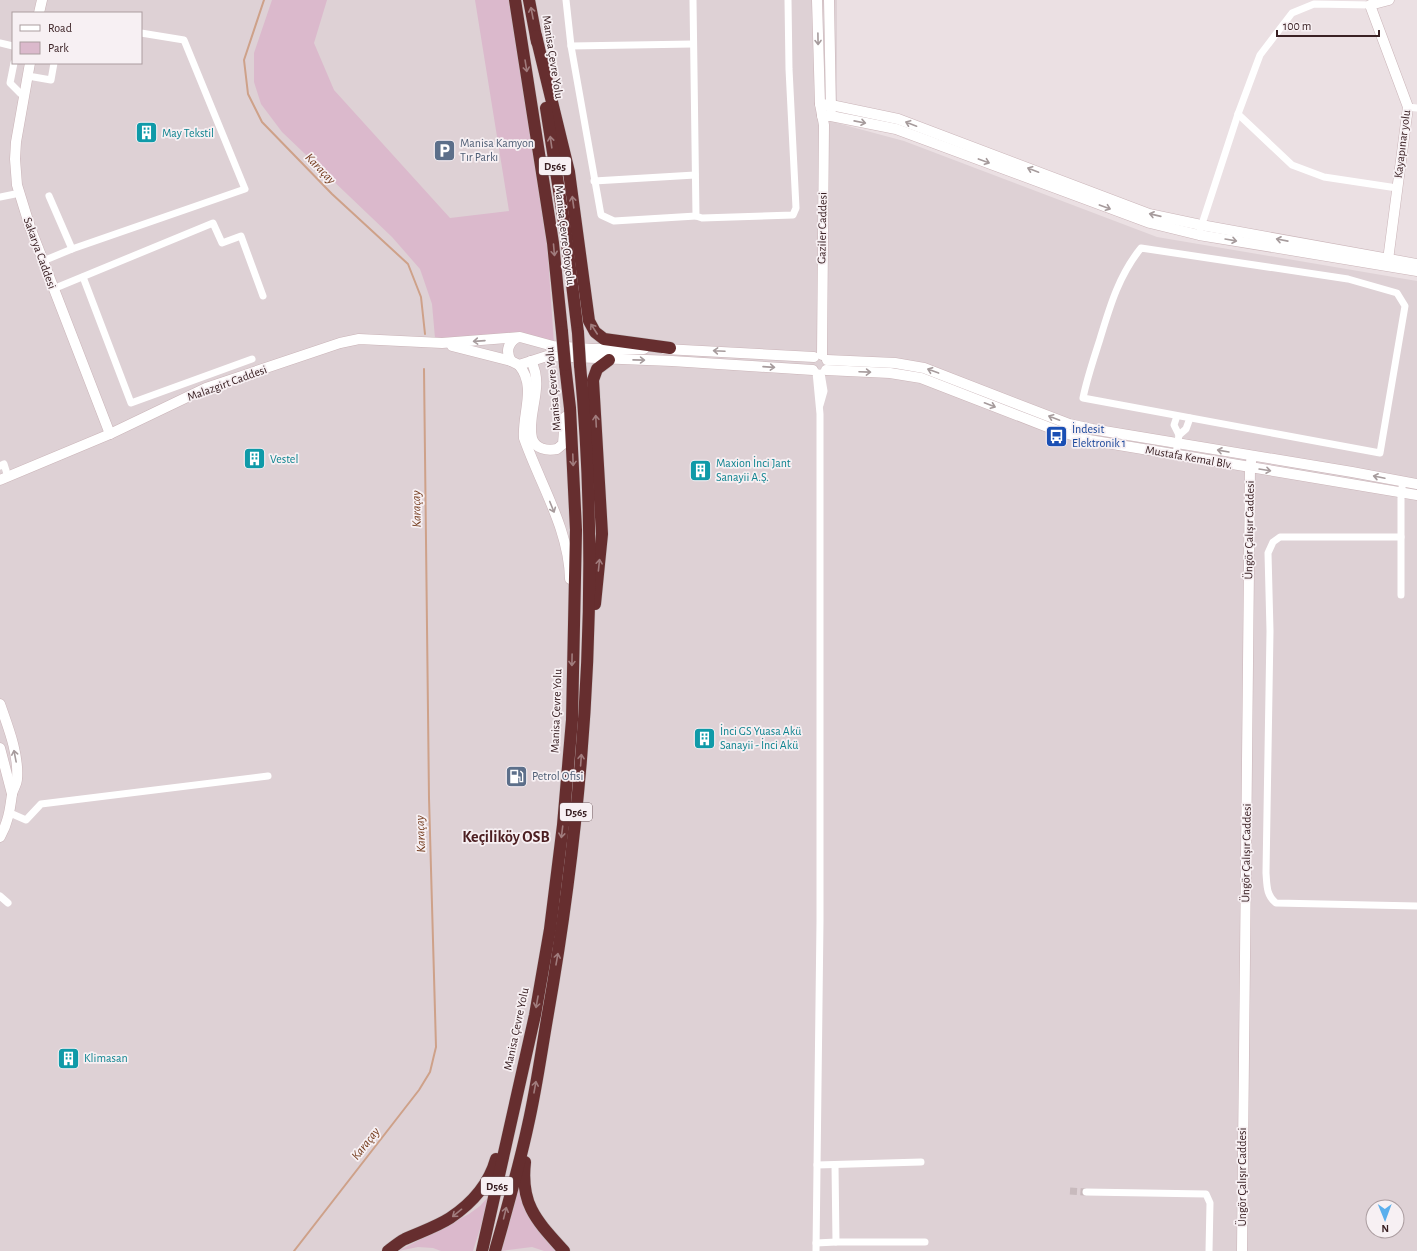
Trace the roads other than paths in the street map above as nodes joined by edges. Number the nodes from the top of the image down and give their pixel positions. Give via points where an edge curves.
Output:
1 (42, 0) edge
2 (515, 0) edge
3 (530, 0) edge
4 (566, 0) edge
5 (693, 0) edge
6 (788, 0) edge
7 (818, 0) edge
8 (828, 0) edge
9 (1389, 0) edge
10 (1370, 4) junction
11 (39, 12) edge
12 (142, 33) edge
13 (536, 36) junction
14 (0, 43) edge
15 (694, 44) junction
16 (12, 46) edge
17 (571, 46) junction
18 (14, 64) edge
19 (30, 64) edge
20 (54, 64) edge
21 (28, 76) junction
22 (24, 97) junction
23 (820, 104) junction
24 (831, 105) junction
25 (1412, 108) edge
26 (1238, 114) junction
27 (826, 119) junction
28 (695, 175) junction
29 (594, 180) junction
30 (1396, 188) junction
31 (20, 193) junction
32 (49, 196) dead end
33 (0, 197) edge
34 (696, 216) junction
35 (1200, 230) junction
36 (72, 249) junction
37 (1388, 260) junction
38 (43, 261) junction
39 (1417, 264) edge
40 (1417, 271) edge
41 (83, 276) junction
42 (53, 289) junction
43 (263, 296) dead end
44 (562, 332) joint
45 (516, 338) junction
46 (532, 342) junction
47 (442, 343) junction
48 (670, 348) junction
49 (252, 359) dead end
50 (609, 360) junction
51 (531, 361) junction
52 (515, 363) junction
53 (819, 364) junction
54 (566, 380) junction
55 (1177, 416) junction
56 (1190, 418) junction
57 (110, 434) junction
58 (1178, 439) junction
59 (1176, 454) junction
60 (1252, 456) junction
61 (0, 466) edge
62 (1250, 468) junction
63 (4, 479) edge
64 (1403, 482) junction
65 (1417, 484) edge
66 (1401, 493) junction
67 (1417, 495) edge
68 (1401, 537) junction
69 (1401, 595) dead end
70 (573, 640) junction
71 (588, 645) junction
72 (0, 704) edge
73 (0, 748) edge
74 (268, 776) dead end
75 (12, 794) junction
76 (10, 813) junction
77 (0, 837) edge
78 (0, 896) edge
79 (0, 902) edge
80 (1417, 906) edge
81 (511, 1121) junction
82 (528, 1125) junction
83 (921, 1162) dead end
84 (817, 1165) junction
85 (835, 1165) junction
86 (1086, 1192) tunnel mouth
87 (836, 1242) junction
88 (925, 1242) dead end
89 (816, 1243) junction
90 (388, 1251) edge
91 (482, 1251) edge
92 (495, 1251) edge
93 (564, 1251) edge
94 (816, 1251) edge
95 (1209, 1251) edge
96 (1242, 1251) edge

1 - 11 street
2 -> 44 highway, Manisa Çevre Otoyolu / D565 via 553,242
13 -> 3 highway, Manisa Çevre Yolu / D565
4 - 17 street
5 - 15 street
6 - 34 street via 796,208 793,215 776,217
7 -> 23 street, Gaziler Caddesi
8 - 24 street, Gaziler Caddesi
9 - 10 street
10 - 25 street, Kayapınar yolu
10 - 26 street via 1314,4 1292,12 1260,55
12 - 36 street via 184,40 245,189
48 -> 13 highway via 604,339 595,332 589,321 569,172
71 -> 13 highway, Manisa Çevre Yolu / D565, bridge via 589,505 578,333
14 - 16 street
15 - 17 street
15 - 28 street
17 - 29 street
18 - 22 street via 10,83
19 - 21 street, Sakarya Caddesi
20 - 21 street via 51,80
21 - 22 street, Sakarya Caddesi
22 - 31 street, Sakarya Caddesi via 15,159
23 - 24 street
23 - 27 street, Gaziler Caddesi
24 - 27 street, Gaziler Caddesi
35 -> 24 street via 1149,214 898,120
25 - 30 street, Kayapınar yolu
26 - 30 street via 1292,165 1324,177
26 - 35 street
27 -> 35 street via 896,129 1150,223
27 - 53 street, Gaziler Caddesi
28 - 29 street
28 - 34 street
29 - 34 street via 600,216 614,221
30 - 37 street, Kayapınar yolu
31 - 33 street
31 - 38 street, Sakarya Caddesi
32 - 36 street
37 -> 35 street
35 -> 40 street
36 - 38 street
37 - 39 street
38 - 42 street, Sakarya Caddesi
41 - 42 street
41 - 43 street via 213,223 222,243 241,236
41 - 49 street via 131,403
42 - 57 street, Sakarya Caddesi
44 - 54 highway, Manisa Çevre Yolu / D565, bridge
45 - 46 street via 524,337
45 -> 47 street
45 - 52 street via 508,348 508,353
46 - 48 street via 592,349
46 - 51 street via 535,354
47 - 52 street
47 - 57 street, Malazgirt Caddesi via 359,339 340,343 206,388
53 -> 48 street
50 - 51 street via 547,356
50 -> 53 street
71 -> 50 highway via 602,534 593,380 597,369
51 - 52 street
51 - 54 street via 536,375 532,438 536,445 543,449 557,449 563,444
52 -> 70 street via 528,381 524,438 568,554
58 -> 53 street, Mustafa Kemal Blv. via 1070,424 924,368 895,363
53 -> 59 street, Mustafa Kemal Blv. via 921,378 1072,436
53 - 84 street via 820,921
54 -> 70 highway, Manisa Çevre Yolu / D565 via 570,408 576,530
55 - 56 street
55 - 56 street via 1083,398 1114,293 1141,248 1348,279 1397,293 1405,306 1380,453
55 - 58 street via 1174,425
56 - 58 street
57 - 63 street, Malazgirt Caddesi
58 - 59 street
60 -> 58 street, Mustafa Kemal Blv.
59 - 62 street, Mustafa Kemal Blv.
60 - 62 street, Üngör Çalışır Caddesi
64 -> 60 street, Mustafa Kemal Blv.
61 - 63 street via 4,464
62 -> 66 street, Mustafa Kemal Blv.
62 - 96 street, Üngör Çalışır Caddesi
64 - 65 street, Mustafa Kemal Blv.
64 - 66 street
66 - 67 street, Mustafa Kemal Blv.
66 - 68 street
68 - 69 street
68 - 80 street via 1280,537 1273,542 1268,553 1270,631 1266,873 1267,891 1270,899 1276,903
70 -> 81 highway, Manisa Çevre Yolu / D565 via 572,720 551,922 535,1015
82 -> 71 highway, D565 via 562,931 578,794
75 -> 72 street via 17,780 16,761
73 - 75 street
74 - 76 street via 41,804 26,820
75 - 76 street
76 - 77 street
78 - 79 street via 8,903
81 -> 90 highway via 500,1143 493,1170 482,1188 468,1203 449,1218 404,1239
81 - 91 highway, Manisa Çevre Yolu / D565
92 -> 82 highway, D565
82 - 93 highway via 523,1176 525,1197 531,1211
83 - 85 street
84 - 85 street
84 - 89 street
85 - 87 street
86 - 95 street via 1206,1194 1210,1203
87 - 88 street
87 - 89 street
89 - 94 street

